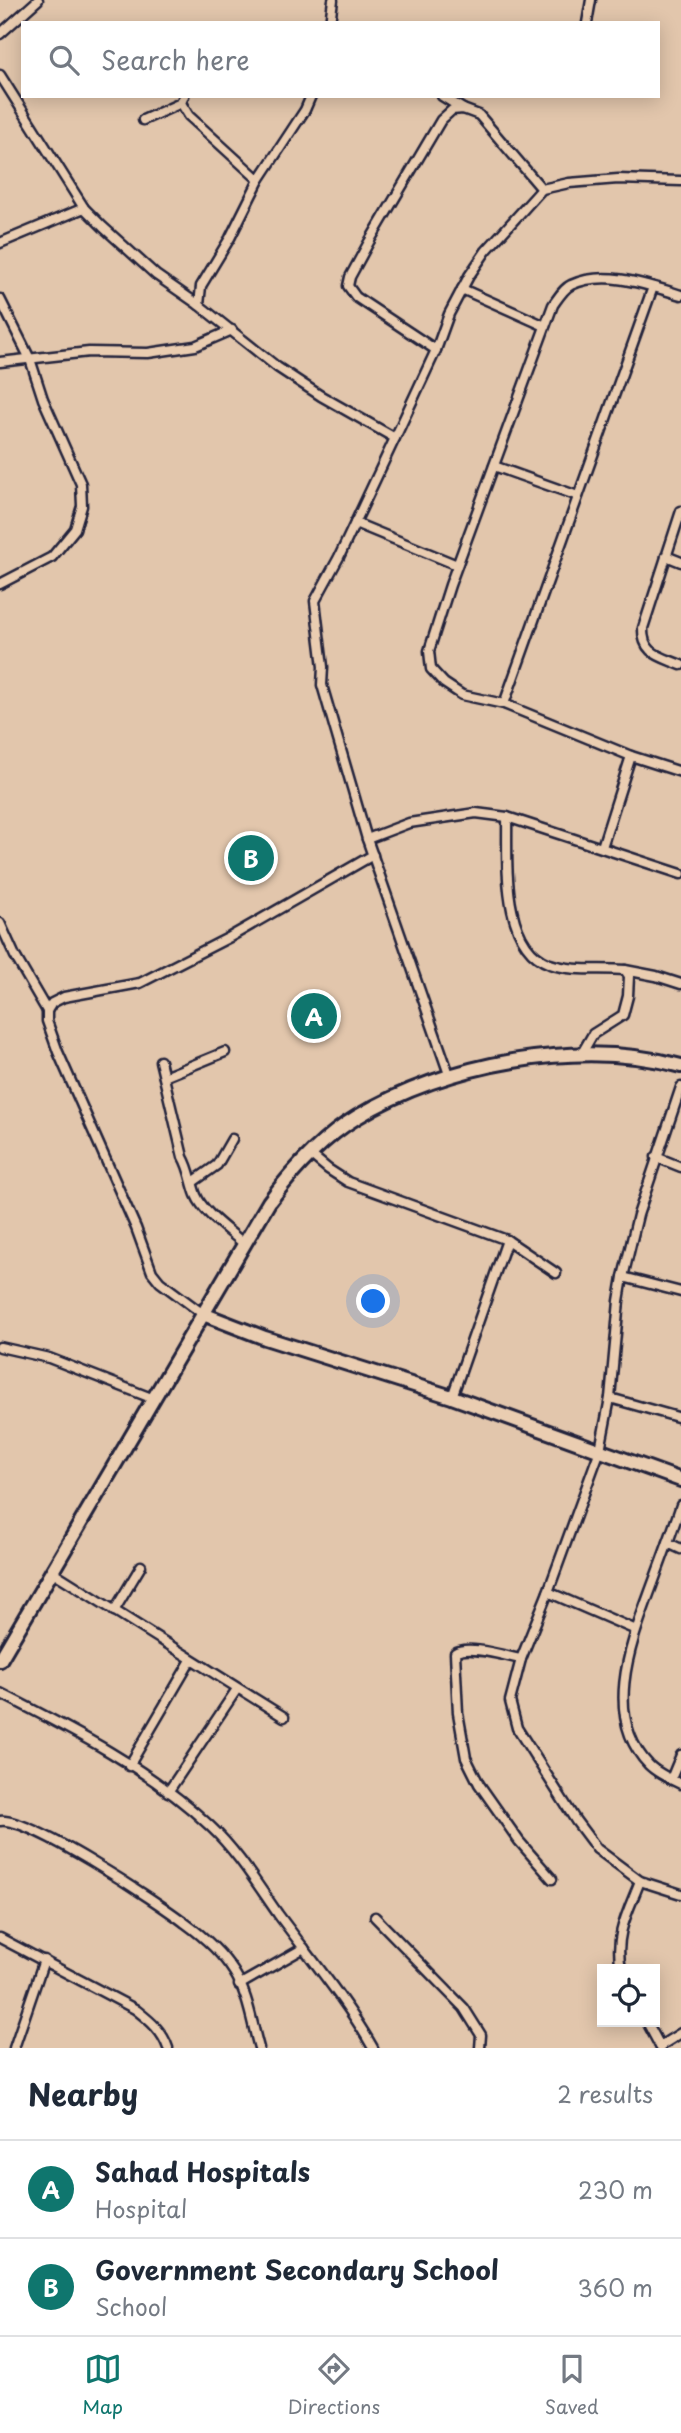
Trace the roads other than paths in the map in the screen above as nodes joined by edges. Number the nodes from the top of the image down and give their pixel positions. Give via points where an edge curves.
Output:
1 (38, 0) edge
2 (333, 0) edge
3 (592, 0) edge
4 (330, 21) edge
5 (587, 21) edge
6 (0, 34) edge
7 (0, 75) edge
8 (309, 98) edge
9 (445, 98) edge
10 (183, 100) edge
11 (463, 109) junction
12 (143, 120) dead end
13 (259, 180) junction
14 (681, 181) edge
15 (542, 189) junction
16 (83, 208) junction
17 (0, 243) edge
18 (653, 287) junction
19 (462, 289) junction
20 (681, 295) edge
21 (0, 299) edge
22 (200, 304) junction
23 (545, 326) junction
24 (232, 330) junction
25 (436, 350) junction
26 (30, 359) junction
27 (0, 362) edge
28 (395, 438) junction
29 (494, 466) junction
30 (578, 496) junction
31 (681, 511) edge
32 (355, 523) junction
33 (666, 556) junction
34 (681, 562) edge
35 (457, 565) junction
36 (0, 584) edge
37 (681, 665) edge
38 (504, 704) junction
39 (631, 756) junction
40 (681, 772) edge
41 (507, 817) junction
42 (368, 839) junction
43 (602, 847) junction
44 (373, 855) junction
45 (681, 874) edge
46 (0, 923) edge
47 (625, 970) junction
48 (681, 984) edge
49 (47, 1011) junction
50 (225, 1052) dead end
51 (582, 1053) junction
52 (160, 1061) dead end
53 (681, 1066) edge
54 (164, 1077) junction
55 (450, 1077) junction
56 (681, 1087) edge
57 (232, 1139) dead end
58 (310, 1154) junction
59 (656, 1157) junction
60 (681, 1167) edge
61 (192, 1182) junction
62 (507, 1240) junction
63 (244, 1244) junction
64 (556, 1273) dead end
65 (623, 1277) junction
66 (681, 1292) edge
67 (203, 1314) junction
68 (0, 1347) edge
69 (452, 1397) junction
70 (610, 1398) junction
71 (154, 1399) junction
72 (681, 1418) edge
73 (600, 1450) junction
74 (681, 1480) edge
75 (681, 1505) edge
76 (668, 1543) junction
77 (681, 1549) edge
78 (141, 1566) dead end
79 (53, 1572) junction
80 (548, 1592) junction
81 (114, 1611) junction
82 (636, 1630) junction
83 (521, 1659) junction
84 (0, 1660) edge
85 (191, 1660) junction
86 (237, 1689) junction
87 (0, 1693) edge
88 (284, 1717) dead end
89 (681, 1755) edge
90 (129, 1766) junction
91 (671, 1779) junction
92 (681, 1784) edge
93 (168, 1792) junction
94 (0, 1821) edge
95 (552, 1879) dead end
96 (640, 1881) junction
97 (681, 1894) edge
98 (375, 1917) dead end
99 (0, 1938) edge
100 (304, 1948) junction
101 (44, 1960) junction
102 (620, 1964) edge
103 (239, 1985) junction
104 (650, 2027) edge
105 (681, 2034) edge
106 (661, 2047) edge
107 (14, 2048) edge
108 (168, 2048) edge
109 (260, 2048) edge
110 (373, 2048) edge
111 (480, 2048) edge

1 - 6 street
2 - 4 street
3 - 5 street
7 - 16 street
8 - 13 street
9 - 11 street
10 - 12 street
10 - 13 street via 189,116
11 - 15 street via 479,115
11 - 25 street via 452,110 441,120 349,277 348,286 356,297
13 - 22 street via 201,286
14 - 15 street via 618,179
15 - 19 street via 486,251
16 - 17 street
16 - 22 street via 156,275
18 - 20 street
18 - 23 street via 597,277 569,285 553,305
18 - 30 street
19 - 23 street
19 - 25 street
21 - 26 street
22 - 24 street
23 - 29 street
24 - 26 street via 195,346 148,353 99,351
24 - 28 street via 299,381
25 - 28 street
26 - 27 street
26 - 36 street via 81,484 82,506 75,529 52,557
28 - 32 street
29 - 30 street
29 - 35 street
30 - 38 street
31 - 33 street
32 - 35 street
32 - 42 street via 315,601 322,685
33 - 34 street
33 - 37 street via 642,640 657,655
35 - 38 street via 429,651 431,669 462,695
38 - 39 street
39 - 40 street
39 - 43 street
41 - 42 street via 476,813 409,823
41 - 43 street
41 - 47 street via 508,897 524,940 539,959 552,965
42 - 44 street
43 - 45 street
44 - 49 street via 140,983 64,997
44 - 55 street
46 - 49 street
47 - 48 street
47 - 51 street via 629,976 623,1015 593,1034
49 - 67 street via 58,1052 152,1272
50 - 54 street
51 - 53 main road via 655,1058
51 - 55 main road via 512,1061
52 - 54 street
54 - 61 street
55 - 58 main road via 355,1118
56 - 59 street
57 - 61 street via 217,1165
58 - 62 street via 348,1182
58 - 63 main road via 269,1202
59 - 60 street
59 - 65 street
61 - 63 street via 197,1198
62 - 64 street
62 - 69 street
63 - 67 main road
65 - 66 street
65 - 70 street
67 - 69 main road
67 - 71 main road
68 - 71 street via 49,1358
69 - 73 main road
70 - 72 street
70 - 73 street
71 - 79 main road
73 - 74 main road
73 - 80 street
75 - 76 street
76 - 77 street
76 - 82 street
78 - 81 street
79 - 81 street
79 - 84 main road
80 - 82 street
80 - 83 street
81 - 85 street
82 - 91 street via 629,1653 624,1712 639,1753 650,1767
83 - 95 street via 471,1649 455,1653 458,1713 466,1758 480,1784
83 - 96 street via 510,1701 517,1728 597,1849
85 - 86 street
85 - 90 street
86 - 88 street
86 - 93 street
87 - 90 street
89 - 91 street
90 - 93 street
91 - 92 street
93 - 100 street via 228,1845
94 - 103 street via 16,1822 57,1840 186,1923 213,1947
96 - 97 street
96 - 102 street via 620,1931
98 - 111 street via 464,2008 481,2035
99 - 101 street
100 - 103 street
100 - 110 street
101 - 107 street
101 - 108 street via 135,2009 153,2023
103 - 109 street
104 - 106 street
105 - 106 street

